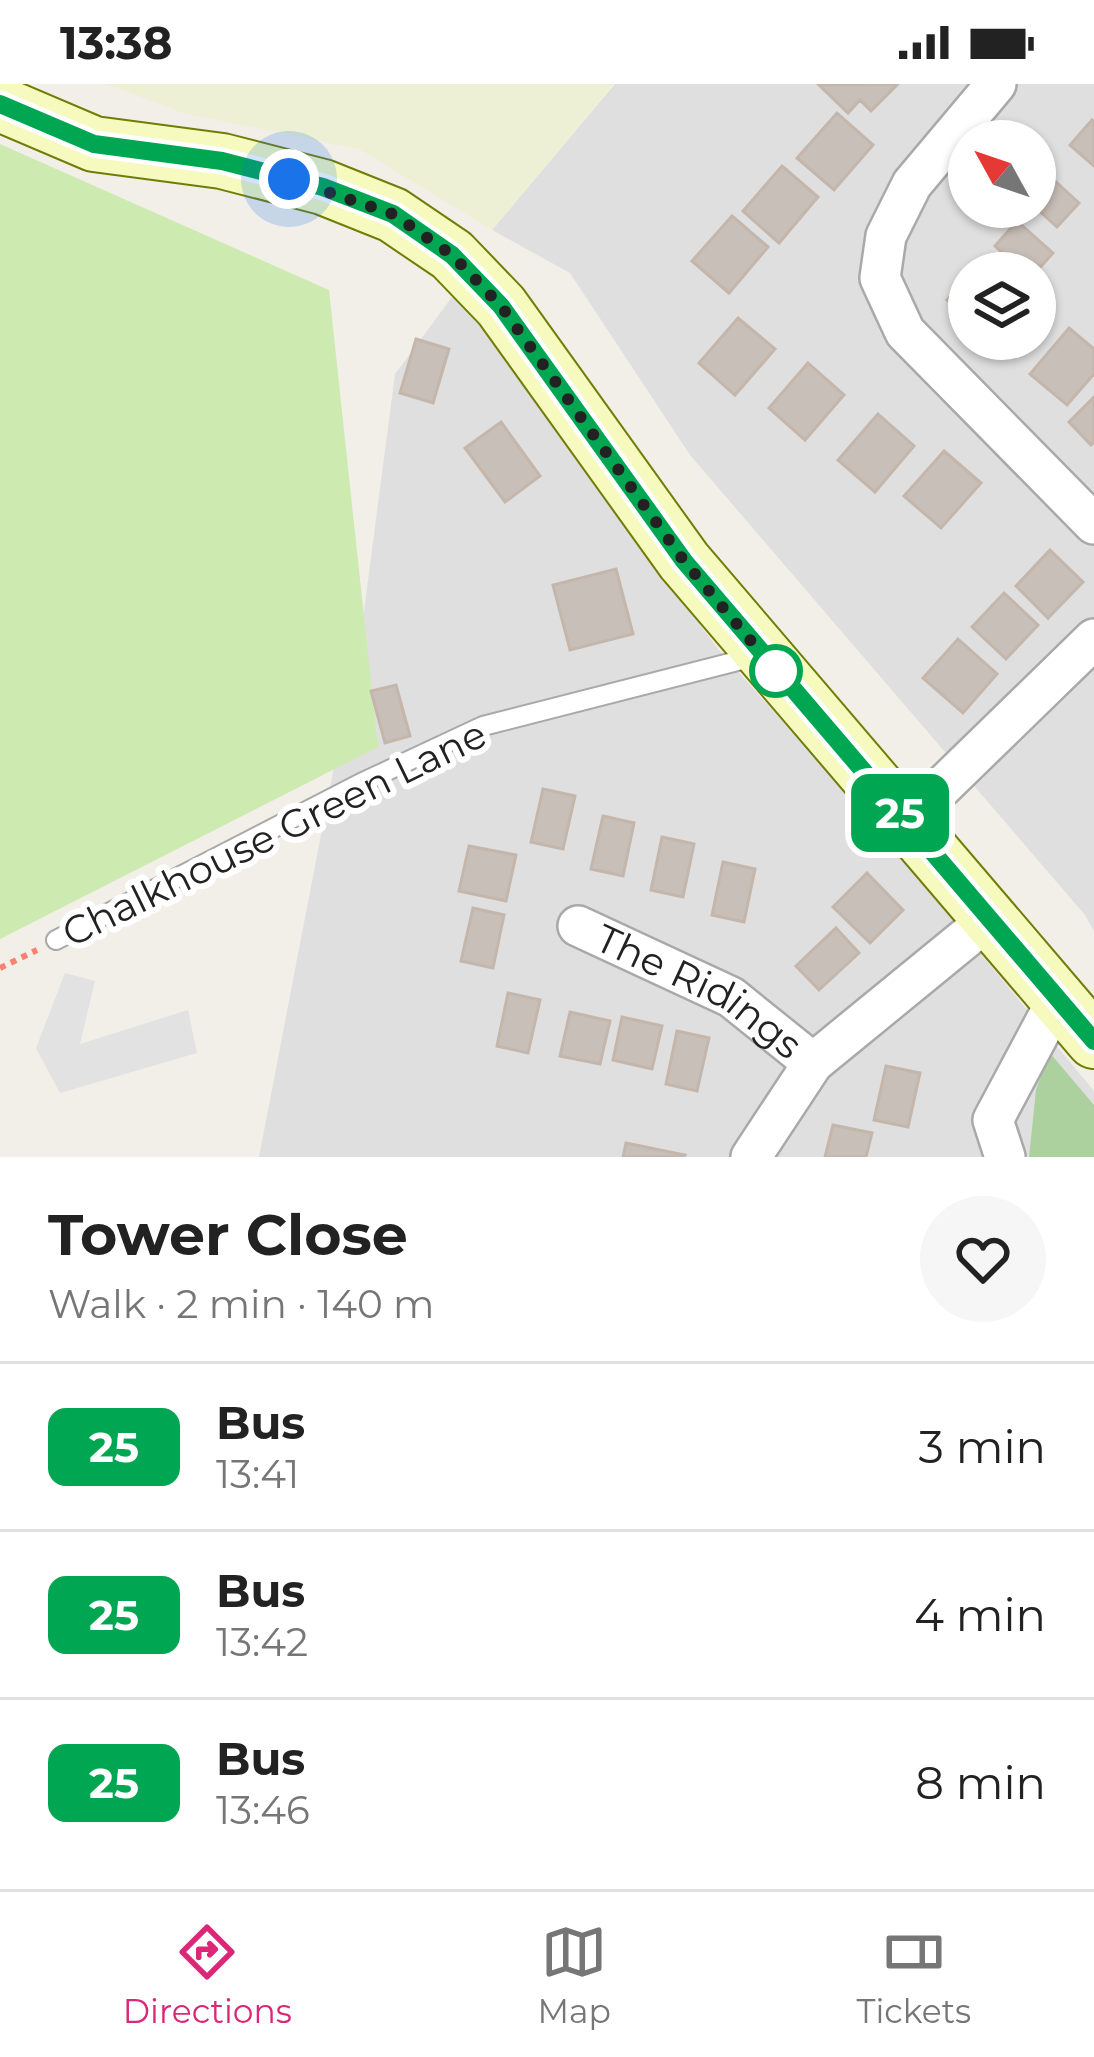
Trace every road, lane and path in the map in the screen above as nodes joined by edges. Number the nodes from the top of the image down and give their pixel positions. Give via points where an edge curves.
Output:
1 (996, 84) edge
2 (0, 104) edge
3 (1094, 524) edge
4 (1094, 639) edge
5 (762, 655) junction
6 (907, 821) junction
7 (989, 919) junction
8 (578, 926) dead end
9 (56, 940) joint
10 (0, 968) edge
11 (1058, 1000) junction
12 (1094, 1041) edge
13 (813, 1064) junction
14 (751, 1157) edge
15 (1005, 1157) edge

1 - 3 street via 912,184 886,236 880,278 905,332
2 - 5 main road via 94,144 222,161 323,187 393,214 452,255 501,306 684,561
4 - 6 street
5 - 6 main road
5 - 9 lane, Chalkhouse Green Lane via 483,726
6 - 7 main road
7 - 11 main road
7 - 13 street, The Ridings
8 - 13 street, The Ridings via 731,997
9 - 10 path, Chalkhouse Green Lane
11 - 12 main road
11 - 15 street via 993,1120
13 - 14 street, The Ridings

